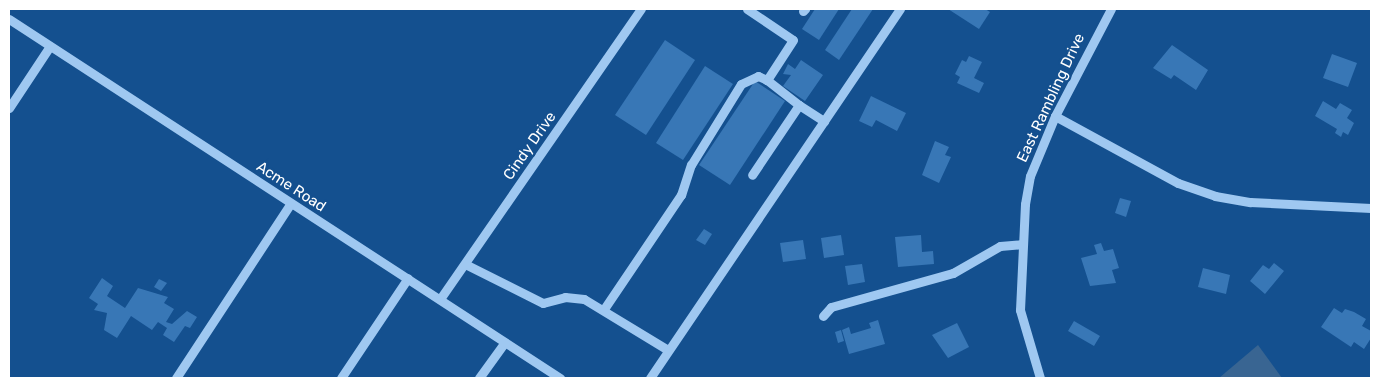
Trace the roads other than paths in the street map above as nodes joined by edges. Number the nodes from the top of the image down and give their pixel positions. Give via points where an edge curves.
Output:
1 (641, 9) edge
2 (748, 9) edge
3 (900, 9) edge
4 (1110, 9) edge
5 (9, 19) edge
6 (50, 46) junction
7 (767, 80) junction
8 (798, 105) junction
9 (9, 108) edge
10 (1055, 116) junction
11 (824, 121) junction
12 (752, 176) dead end
13 (290, 203) junction
14 (1371, 208) edge
15 (1021, 244) junction
16 (465, 264) junction
17 (408, 278) junction
18 (440, 299) junction
19 (604, 308) junction
20 (823, 316) dead end
21 (505, 342) junction
22 (668, 350) junction
23 (176, 378) edge
24 (341, 378) edge
25 (479, 378) edge
26 (560, 378) edge
27 (650, 378) edge
28 (1040, 378) edge

1 - 16 street, Cindy Drive
2 - 7 street via 793,40
3 - 11 street
4 - 10 street, East Rambling Drive
5 - 6 street, Acme Road
6 - 9 street
6 - 13 street, Acme Road
7 - 8 street
7 - 19 street via 758,76 741,84 691,165 672,209
8 - 11 street
8 - 12 street
10 - 14 street via 1178,183 1215,196 1250,202
10 - 15 street, East Rambling Drive via 1030,176
11 - 22 street
13 - 17 street, Acme Road
13 - 23 street
15 - 20 street via 1000,246 953,273 831,307
15 - 28 street, East Rambling Drive via 1020,310
16 - 18 street, Cindy Drive
16 - 19 street via 543,302 565,297 584,299
17 - 18 street, Acme Road
17 - 24 street
18 - 21 street, Acme Road
19 - 22 street
21 - 25 street
21 - 26 street, Acme Road
22 - 27 street

